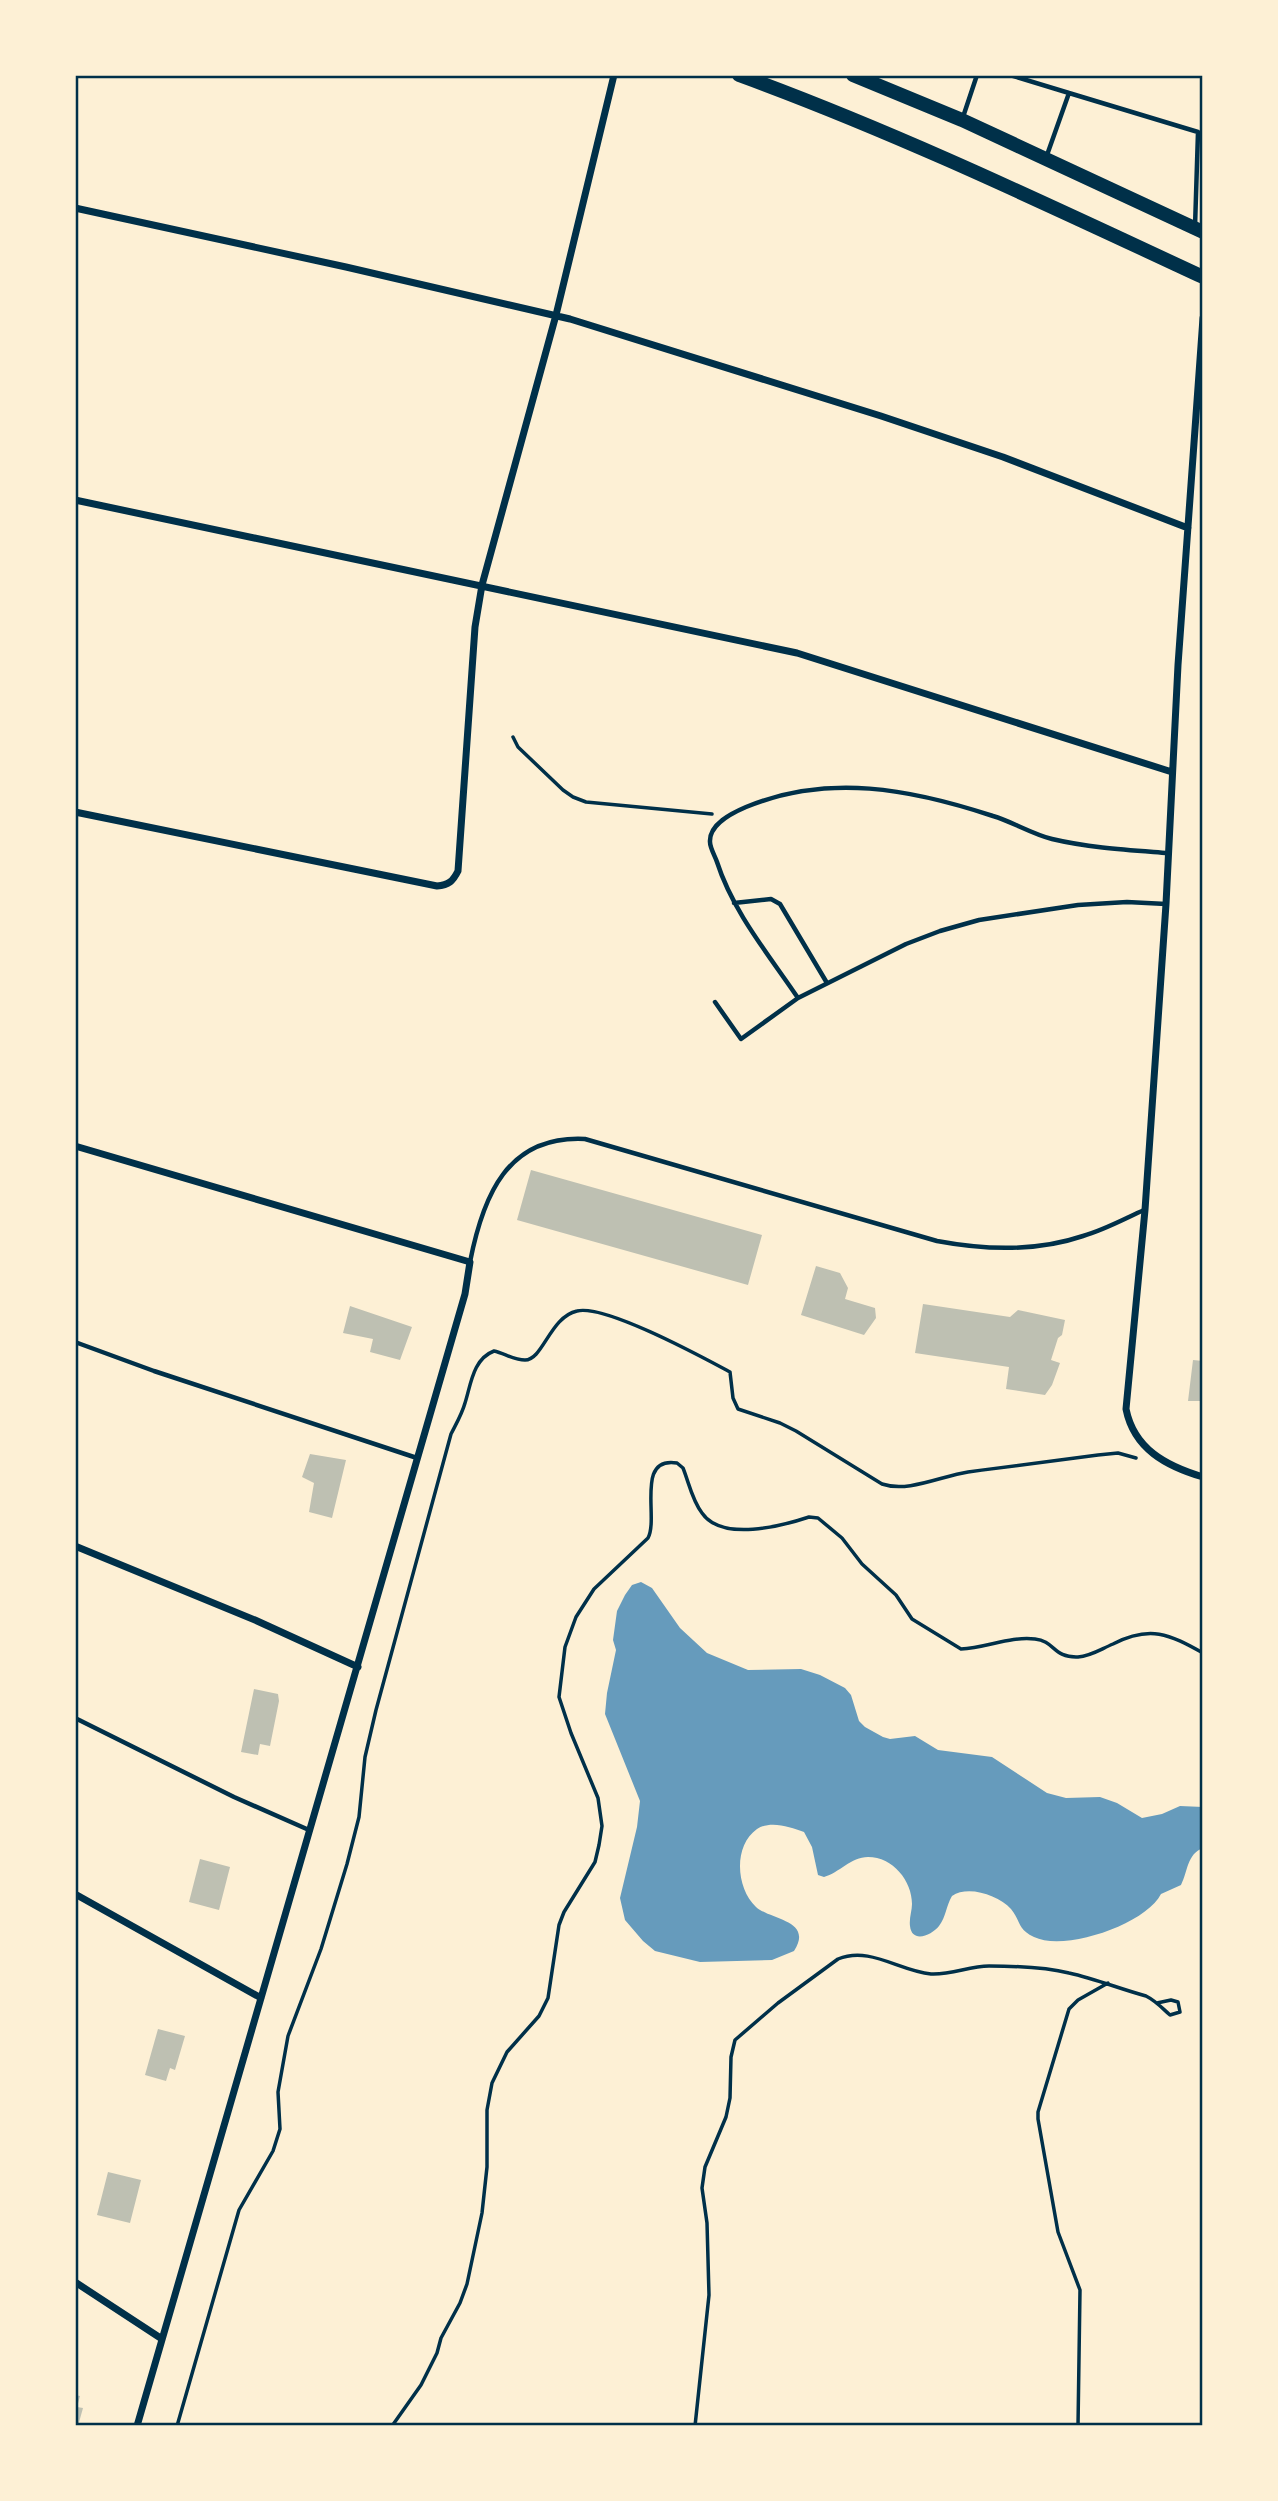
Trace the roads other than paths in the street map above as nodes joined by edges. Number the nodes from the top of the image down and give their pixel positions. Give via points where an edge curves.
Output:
1 (614, 75) edge
2 (739, 75) edge
3 (853, 75) edge
4 (977, 75) edge
5 (1010, 75) edge
6 (1069, 93) junction
7 (962, 120) junction
8 (1046, 159) junction
9 (75, 208) edge
10 (1199, 230) edge
11 (1203, 277) edge
12 (556, 315) junction
13 (1203, 318) edge
14 (75, 500) edge
15 (1188, 528) junction
16 (482, 585) junction
17 (1172, 772) junction
18 (75, 812) edge
19 (1169, 853) junction
20 (734, 903) junction
21 (1166, 904) junction
22 (827, 983) junction
23 (798, 998) junction
24 (715, 1002) dead end
25 (75, 1146) edge
26 (1145, 1210) junction
27 (470, 1262) junction
28 (75, 1342) edge
29 (418, 1459) junction
30 (1203, 1477) edge
31 (75, 1546) edge
32 (358, 1667) junction
33 (75, 1718) edge
34 (310, 1830) junction
35 (75, 1894) edge
36 (261, 1998) junction
37 (75, 2282) edge
38 (162, 2339) junction
39 (137, 2426) edge

1 - 12 street
2 - 11 main road via 932,152
3 - 7 main road
4 - 7 lane
5 - 6 lane
6 - 8 lane
6 - 10 lane via 1198,132
7 - 8 main road
8 - 10 main road
9 - 12 street
12 - 15 street via 1003,457
12 - 16 street
13 - 15 street
14 - 16 street
15 - 17 street
16 - 17 street via 797,653
16 - 18 street via 458,871 446,885
17 - 19 street
19 - 20 lane via 1098,848 1051,838 940,800 872,788 802,790 728,815 713,829 710,841
19 - 21 street
20 - 22 lane via 771,899 780,904
20 - 23 lane
21 - 22 lane via 1078,905 979,920 906,944
21 - 26 street
22 - 23 lane
23 - 24 lane via 741,1038
25 - 27 street
26 - 27 lane via 1050,1245 969,1247 585,1139 565,1138 545,1142 511,1163 482,1215
26 - 30 street via 1128,1422 1147,1450
27 - 29 street
28 - 29 lane
29 - 32 street
31 - 32 street
32 - 34 street
33 - 34 lane
34 - 36 street
35 - 36 street
36 - 38 street
37 - 38 street
38 - 39 street

